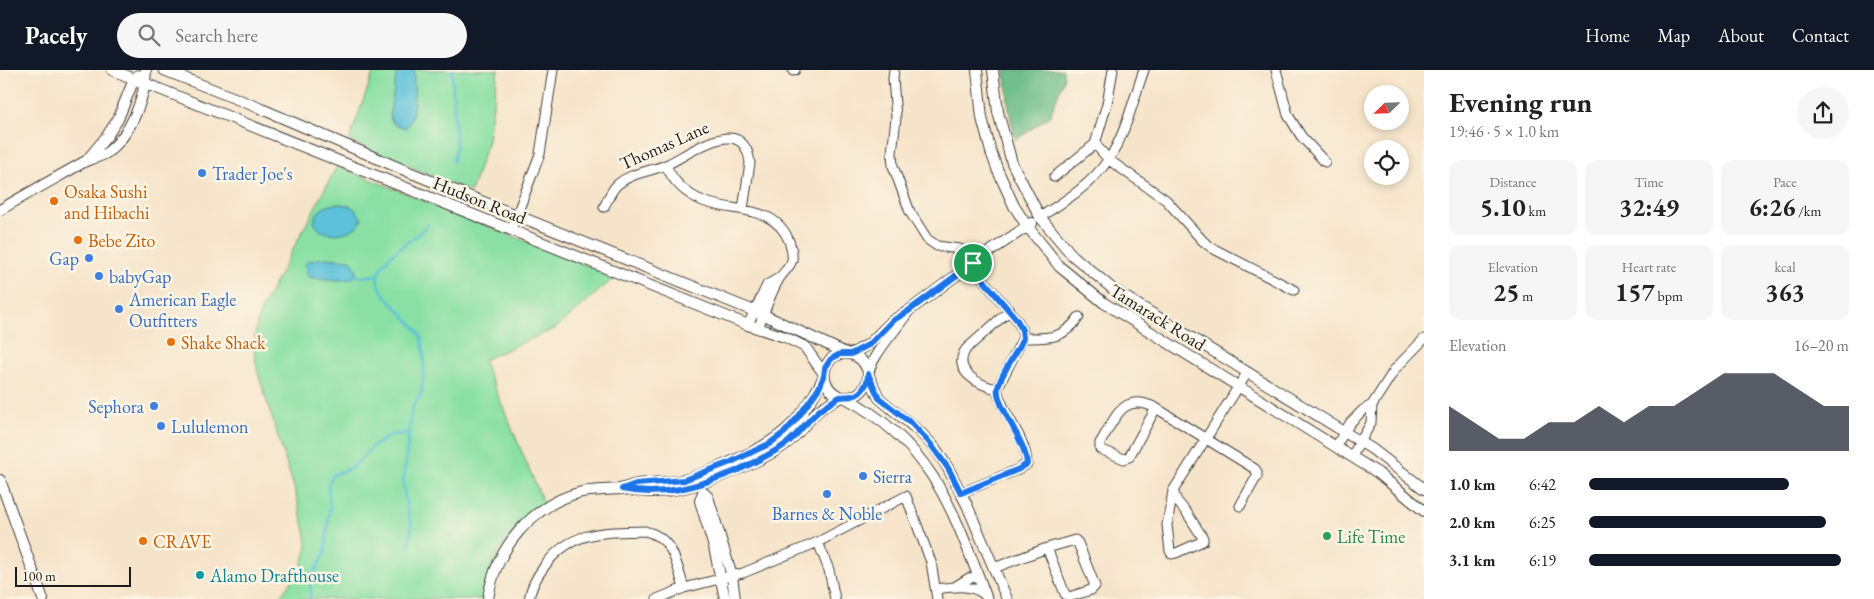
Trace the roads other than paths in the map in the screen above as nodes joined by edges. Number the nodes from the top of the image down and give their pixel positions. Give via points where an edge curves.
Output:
1 (112, 70) edge
2 (141, 70) edge
3 (146, 70) edge
4 (164, 70) edge
5 (552, 70) edge
6 (894, 70) edge
7 (977, 70) edge
8 (993, 70) edge
9 (1113, 70) edge
10 (1144, 70) edge
11 (1276, 70) edge
12 (134, 79) junction
13 (146, 84) junction
14 (1094, 144) junction
15 (87, 160) junction
16 (1108, 160) junction
17 (1325, 162) dead end
18 (666, 165) junction
19 (1054, 177) dead end
20 (604, 207) dead end
21 (743, 209) junction
22 (0, 210) edge
23 (518, 216) junction
24 (1040, 217) junction
25 (1027, 226) junction
26 (511, 230) junction
27 (973, 263) junction
28 (1294, 290) dead end
29 (1010, 310) junction
30 (907, 312) junction
31 (759, 313) junction
32 (1079, 317) dead end
33 (753, 327) junction
34 (1023, 338) junction
35 (1424, 339) edge
36 (848, 353) junction
37 (868, 373) junction
38 (1247, 373) junction
39 (824, 375) junction
40 (1238, 386) junction
41 (997, 389) junction
42 (842, 397) junction
43 (1372, 405) junction
44 (1156, 408) junction
45 (1344, 432) junction
46 (1206, 439) junction
47 (1361, 442) junction
48 (1336, 446) junction
49 (1352, 456) junction
50 (0, 480) edge
51 (700, 484) junction
52 (1424, 488) edge
53 (1173, 491) junction
54 (961, 493) junction
55 (1240, 506) dead end
56 (1424, 511) edge
57 (818, 542) junction
58 (967, 548) junction
59 (1047, 548) junction
60 (994, 568) junction
61 (732, 576) junction
62 (978, 577) junction
63 (721, 578) junction
64 (956, 586) junction
65 (684, 588) junction
66 (936, 589) junction
67 (986, 597) edge
68 (1006, 598) edge
69 (43, 599) edge
70 (488, 599) edge
71 (529, 599) edge
72 (658, 599) edge
73 (725, 599) edge
74 (736, 599) edge
75 (835, 599) edge
76 (937, 599) edge

1 - 12 street, Hudson Road
2 - 12 street
3 - 13 street
4 - 23 street, Hudson Road
5 - 23 street via 540,154
6 - 27 street via 896,118 892,154 904,199 927,239 937,246 960,249
7 - 25 street, Tamarack Road via 982,118 991,152 1005,188
8 - 24 street, Tamarack Road via 1006,147
9 - 14 street via 1107,104
10 - 16 street via 1119,140
11 - 17 street via 1290,121
12 - 13 street, Hudson Road
12 - 15 street via 118,119
13 - 15 street via 118,142 107,153
13 - 26 street, Hudson Road
14 - 16 street
14 - 19 street
15 - 22 street
16 - 24 street via 1080,190
16 - 28 street via 1166,200 1212,248
18 - 20 street, Thomas Lane via 629,176 613,189
18 - 21 street via 671,178 692,196
18 - 21 street, Thomas Lane via 710,141 726,137 734,139 749,156
21 - 31 street via 764,214 773,220 782,228 792,248 792,260 787,270
23 - 26 street
23 - 31 street, Hudson Road
24 - 25 street
24 - 38 street, Tamarack Road via 1072,255 1099,279
25 - 27 street
25 - 40 street, Tamarack Road via 1060,267 1089,292
26 - 33 street, Hudson Road
27 - 29 street
27 - 30 street
29 - 34 street
29 - 41 street via 962,354 963,369 969,376
30 - 36 street via 892,321 874,340
30 - 37 street via 880,348
31 - 33 street
31 - 36 street, Hudson Road
32 - 34 street via 1072,328 1058,336
33 - 39 street, Hudson Road via 792,340 805,348
34 - 41 street
35 - 43 street via 1395,370
36 - 37 street via 862,360
36 - 39 street via 831,359
37 - 42 street via 866,385 859,393
37 - 54 street via 879,398 929,442
38 - 40 street
38 - 45 street, Tamarack Road
39 - 42 street via 829,389
39 - 51 street via 813,397 780,436
40 - 46 street
40 - 48 street, Tamarack Road
41 - 54 street via 1027,464
42 - 51 street via 818,411 790,441 773,453
42 - 58 street via 886,423 919,456 933,476
43 - 45 street via 1358,415
43 - 47 street via 1371,423
44 - 44 street via 1129,458 1100,449 1100,444 1125,406 1145,402
44 - 46 street
45 - 47 street, Tamarack Road
45 - 48 street
46 - 53 street
46 - 55 street via 1255,468 1257,476
47 - 49 street
47 - 52 street, Tamarack Road
48 - 49 street, Tamarack Road
49 - 56 street, Tamarack Road via 1393,484
50 - 69 street
51 - 61 street via 708,497
51 - 63 street via 700,501
51 - 70 street via 684,480 636,484 574,495 557,502 535,515 502,554
53 - 53 street via 1202,538 1199,544 1176,554 1170,551 1167,525
54 - 60 street
57 - 61 street
57 - 66 street via 906,496 927,549
57 - 75 street via 832,578
58 - 60 street via 982,564
58 - 62 street
59 - 59 street via 1075,540 1095,586 1069,597 1065,594
59 - 60 street
60 - 68 street
61 - 63 street
61 - 74 street
62 - 64 street
62 - 67 street
62 - 68 street via 991,581
63 - 65 street
63 - 73 street
64 - 66 street
64 - 67 street via 973,588
65 - 71 street via 672,549 663,538 645,531 610,532 579,538 552,555 538,576
65 - 72 street
66 - 76 street

